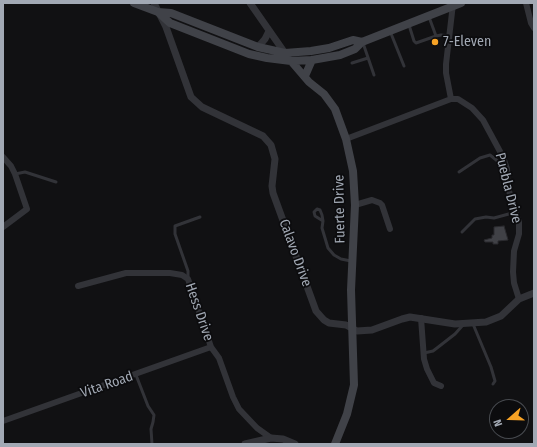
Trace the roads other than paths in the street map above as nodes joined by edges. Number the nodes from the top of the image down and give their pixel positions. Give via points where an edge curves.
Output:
1 (134, 3) edge
2 (154, 3) edge
3 (250, 3) edge
4 (526, 3) edge
5 (456, 4) edge
6 (158, 12) junction
7 (429, 16) junction
8 (409, 24) junction
9 (534, 28) edge
10 (269, 31) junction
11 (390, 31) junction
12 (436, 36) junction
13 (450, 36) junction
14 (362, 42) junction
15 (258, 47) junction
16 (285, 53) junction
17 (368, 58) junction
18 (312, 60) junction
19 (290, 61) junction
20 (352, 63) dead end
21 (404, 66) dead end
22 (374, 75) dead end
23 (305, 76) junction
24 (451, 99) junction
25 (346, 139) junction
26 (3, 157) edge
27 (506, 168) junction
28 (459, 172) dead end
29 (15, 174) junction
30 (56, 182) dead end
31 (355, 205) junction
32 (516, 212) junction
33 (200, 217) dead end
34 (322, 221) dead end
35 (3, 227) edge
36 (390, 229) dead end
37 (462, 232) dead end
38 (353, 261) junction
39 (188, 278) junction
40 (78, 286) dead end
41 (534, 293) edge
42 (519, 299) junction
43 (421, 318) junction
44 (472, 323) junction
45 (465, 324) junction
46 (352, 328) junction
47 (211, 347) junction
48 (424, 353) junction
49 (136, 375) junction
50 (493, 384) dead end
51 (441, 386) dead end
52 (3, 421) edge
53 (271, 438) junction
54 (152, 444) edge
55 (245, 444) edge
56 (295, 444) edge
57 (335, 444) edge

1 - 6 main road
2 - 6 street, Calavo Drive
3 - 10 street, Fuerte Drive
4 - 9 street
5 - 7 main road
5 - 13 street
6 - 15 main road via 171,14
6 - 19 main road via 170,23 249,54
6 - 46 street, Calavo Drive via 191,97 202,107 263,136 271,145 276,159 273,193 316,311 329,323
7 - 8 main road
7 - 12 lane
8 - 11 main road
8 - 12 lane via 416,43
10 - 15 street via 266,39
10 - 16 street, Fuerte Drive
11 - 14 main road
11 - 21 lane
12 - 13 lane
13 - 24 street via 446,68
14 - 16 main road via 353,40 329,48
14 - 17 lane
14 - 18 main road via 355,49 340,55
15 - 16 main road
16 - 19 street, Fuerte Drive
17 - 20 lane
17 - 22 lane
18 - 19 main road
18 - 23 main road
19 - 23 main road, Fuerte Drive
23 - 25 main road, Fuerte Drive via 332,104
24 - 25 street
24 - 27 street, Puebla Drive via 466,103 483,120 503,157
25 - 31 main road, Fuerte Drive via 353,171
26 - 29 street
27 - 28 lane via 490,155 480,158
27 - 32 street, Puebla Drive via 508,187
29 - 30 lane via 25,172
29 - 35 street via 27,209
31 - 36 street via 372,200 380,203
31 - 38 main road, Fuerte Drive
32 - 37 lane via 494,218 475,219
32 - 42 street, Puebla Drive via 520,222 513,272
33 - 39 lane via 175,226
34 - 38 lane via 326,243 331,252 344,261
38 - 46 main road, Fuerte Drive
39 - 40 street, Hess Drive via 170,273 126,273
39 - 47 street, Hess Drive
41 - 42 street, Calavo Drive
42 - 44 street, Calavo Drive via 496,318
43 - 45 street, Calavo Drive
43 - 46 street, Calavo Drive via 410,317 372,330 357,331
43 - 48 street
44 - 45 street, Calavo Drive
44 - 50 lane via 491,367 495,381
45 - 48 lane via 433,351
46 - 57 main road, Fuerte Drive via 353,391
47 - 49 street, Vita Road
47 - 53 street, Hess Drive via 219,358 239,409
48 - 51 street via 427,369 434,383
49 - 52 street, Vita Road
49 - 54 lane via 154,415 150,429
53 - 55 street
53 - 56 street

